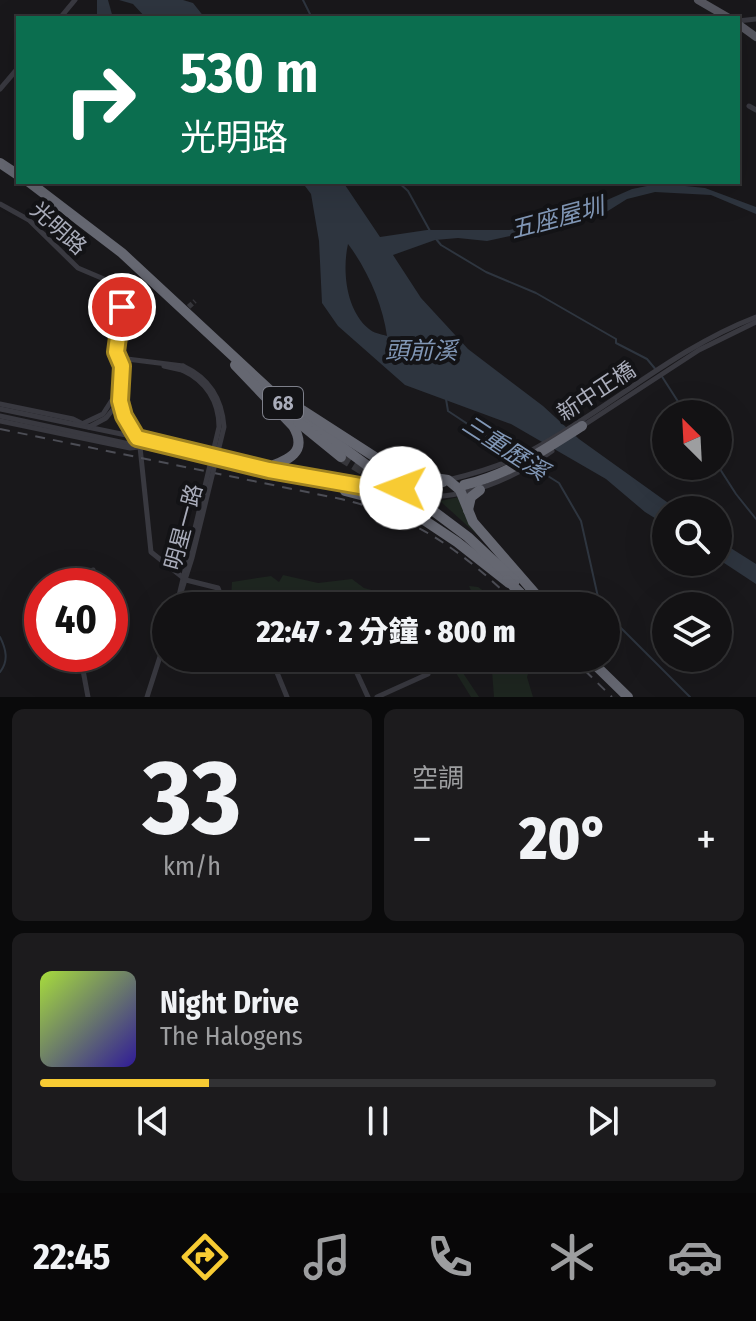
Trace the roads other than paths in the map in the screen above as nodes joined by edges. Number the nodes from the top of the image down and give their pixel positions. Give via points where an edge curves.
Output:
1 (75, 0) edge
2 (689, 0) edge
3 (698, 0) edge
4 (62, 16) edge
5 (716, 16) edge
6 (726, 16) edge
7 (740, 27) edge
8 (756, 40) edge
9 (16, 70) edge
10 (0, 89) edge
11 (749, 106) dead end
12 (756, 110) edge
13 (32, 184) edge
14 (42, 184) edge
15 (0, 204) edge
16 (756, 320) edge
17 (202, 327) junction
18 (118, 358) junction
19 (117, 393) junction
20 (262, 393) junction
21 (294, 404) junction
22 (0, 406) edge
23 (115, 407) junction
24 (41, 415) junction
25 (0, 418) edge
26 (87, 425) junction
27 (582, 426) junction
28 (78, 432) junction
29 (69, 435) junction
30 (134, 437) junction
31 (140, 447) junction
32 (341, 457) tunnel mouth
33 (392, 468) junction
34 (263, 469) junction
35 (374, 469) junction
36 (448, 480) junction
37 (463, 489) junction
38 (480, 490) junction
39 (345, 491) junction
40 (400, 493) junction
41 (419, 508) junction
42 (467, 512) junction
43 (180, 592) edge
44 (220, 592) edge
45 (519, 592) edge
46 (529, 592) edge
47 (533, 592) edge
48 (83, 672) edge
49 (155, 672) edge
50 (277, 672) edge
51 (356, 672) edge
52 (602, 672) edge
53 (611, 672) edge
54 (428, 674) dead end
55 (88, 697) edge
56 (147, 697) edge
57 (287, 697) edge
58 (368, 697) edge
59 (377, 697) edge
60 (628, 697) edge
61 (636, 697) edge

1 - 4 street
2 - 5 main road
3 - 6 main road
7 - 8 main road
9 - 10 street
11 - 12 street
13 - 17 highway, 68 via 122,253
14 - 21 highway, 68 via 107,232
15 - 18 street, 光明路 via 29,220 78,268 117,288 122,307
16 - 27 street, 新中正橋 via 699,350
16 - 36 street, 新中正橋 via 703,341 534,449
17 - 20 highway
17 - 35 highway, 68 via 288,407
18 - 19 street, 光明路
18 - 43 street, 明星一路, bridge via 200,375 222,408 224,427
19 - 23 street, 光明路
19 - 26 street via 106,411
19 - 30 street, 光明路
20 - 32 highway
20 - 34 highway via 299,440 291,457
21 - 33 highway
21 - 35 highway, 68
22 - 24 street
23 - 26 street via 106,418
23 - 30 street, 光明路
24 - 26 street
24 - 26 street
25 - 28 street
25 - 29 street
26 - 28 street
26 - 30 street
27 - 37 highway via 518,466
27 - 38 street, 新中正橋 via 540,459
28 - 29 street
28 - 31 street
29 - 31 street
30 - 31 street, 光明路
30 - 34 street
31 - 39 street
31 - 44 street, 光明路 via 151,552 186,580
33 - 36 highway
33 - 40 highway
34 - 40 street
35 - 41 highway, 68, bridge
36 - 37 highway
36 - 40 highway
37 - 38 street
37 - 40 street
37 - 42 highway
38 - 42 highway via 471,497
39 - 40 street
39 - 41 highway
40 - 41 highway via 409,506
41 - 45 highway, 68 via 478,552
41 - 46 highway, 68 via 468,537
42 - 47 highway
48 - 55 street
49 - 56 street
50 - 57 street
51 - 58 street
52 - 60 highway
53 - 61 highway
54 - 59 street

